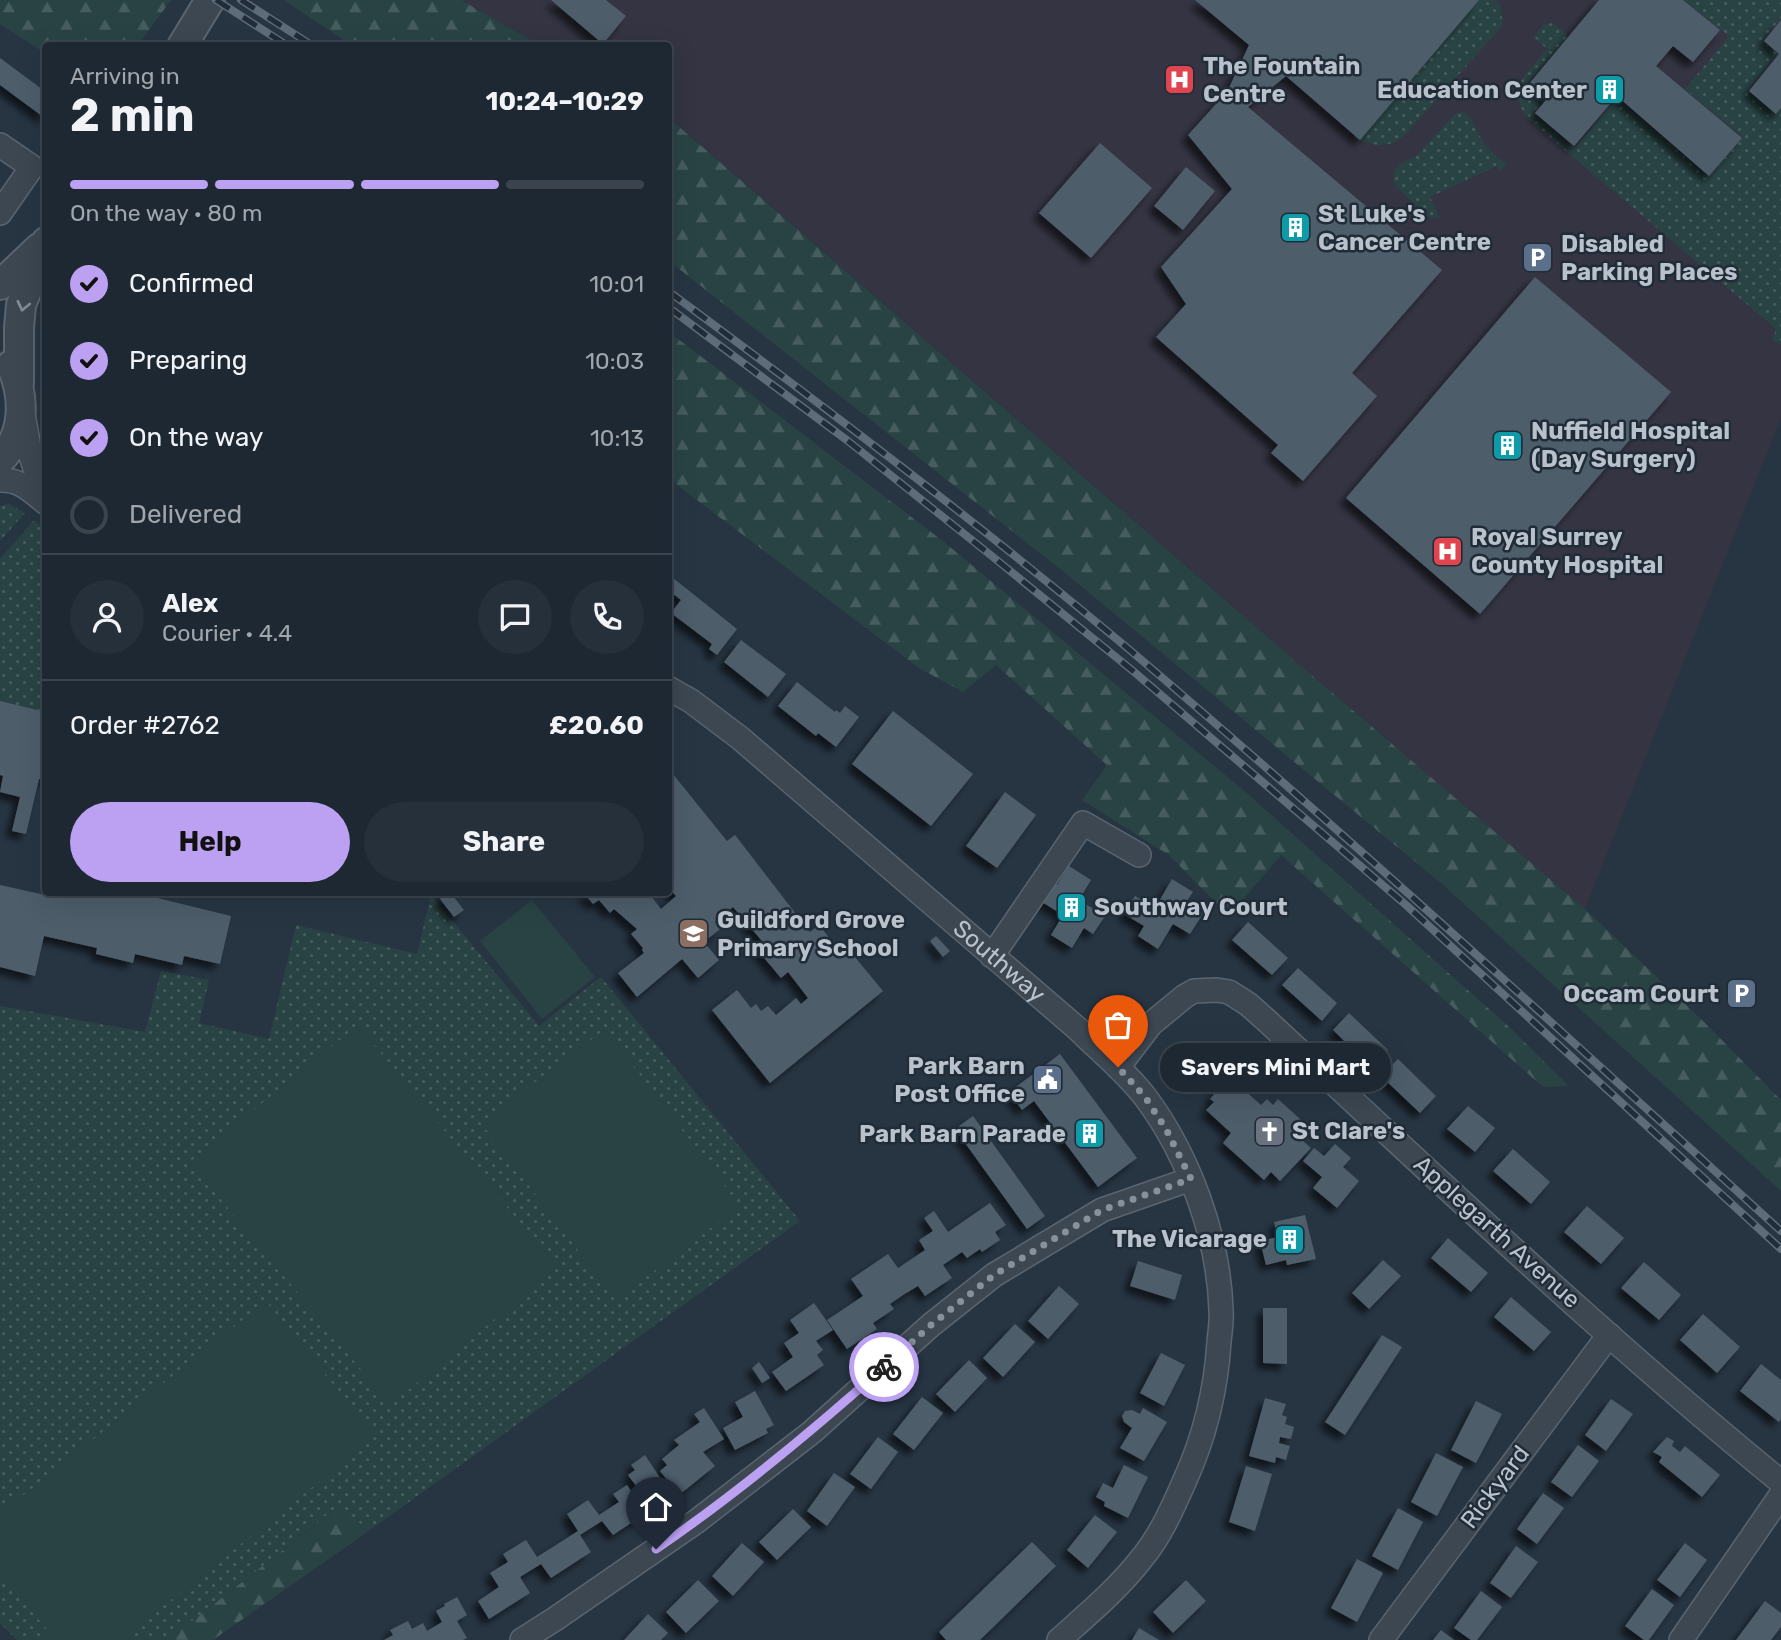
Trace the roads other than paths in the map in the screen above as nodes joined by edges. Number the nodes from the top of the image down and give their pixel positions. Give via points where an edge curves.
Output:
1 (210, 0) edge
2 (184, 42) edge
3 (0, 145) edge
4 (0, 213) edge
5 (42, 245) edge
6 (42, 250) edge
7 (0, 285) edge
8 (0, 349) edge
9 (20, 395) junction
10 (0, 460) edge
11 (0, 480) edge
12 (42, 490) edge
13 (42, 500) edge
14 (672, 690) edge
15 (1139, 855) dead end
16 (992, 956) junction
17 (1118, 1067) junction
18 (1191, 1179) junction
19 (1609, 1335) junction
20 (1781, 1482) edge
21 (1781, 1495) edge
22 (522, 1640) edge
23 (1059, 1640) edge
24 (1381, 1640) edge
25 (1681, 1640) edge

1 - 2 street
3 - 4 street via 33,167
5 - 7 street
6 -> 9 street via 22,305
8 - 9 street via 8,358
9 - 10 street via 17,432
9 - 12 street
11 - 13 street via 24,485
14 - 16 street, Southway via 740,738
15 - 16 street via 1083,822
16 - 17 street, Southway
17 - 18 street, Southway via 1166,1129
17 - 19 street, Applegarth Avenue via 1151,1024 1185,996 1217,990 1239,998
18 - 22 street via 1102,1210 994,1275 812,1432 708,1513
18 - 23 street, Southway via 1218,1271 1222,1311 1217,1376 1199,1450 1168,1520 1143,1557
19 - 20 street, Applegarth Avenue
19 - 24 street, Rickyard
21 - 25 street

